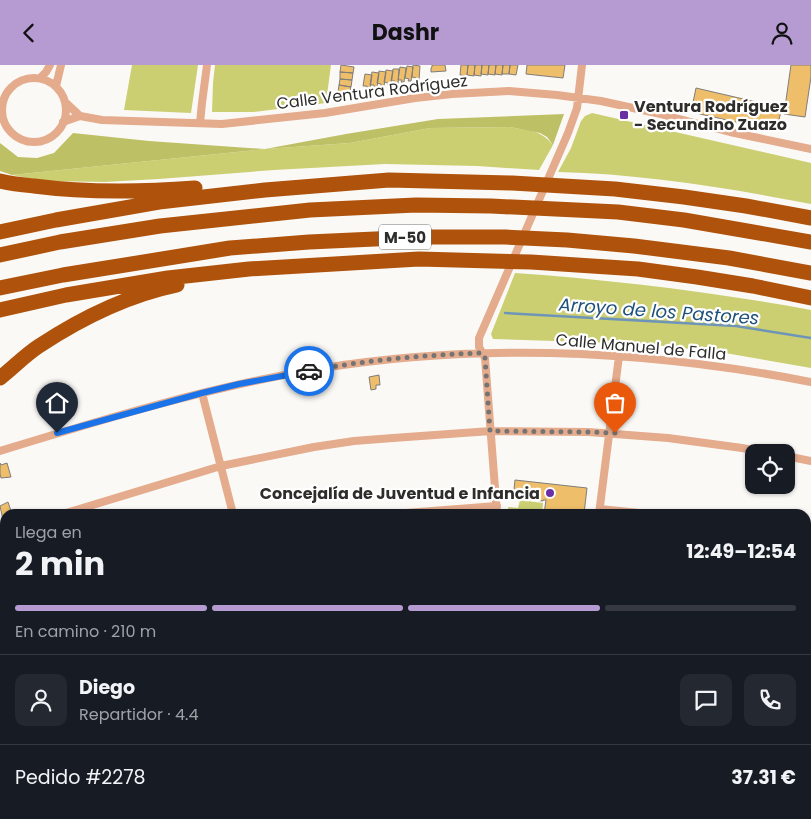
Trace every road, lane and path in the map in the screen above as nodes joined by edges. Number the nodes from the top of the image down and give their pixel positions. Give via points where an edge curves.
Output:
1 (50, 65) edge
2 (61, 65) edge
3 (207, 65) edge
4 (582, 65) edge
5 (40, 78) junction
6 (56, 86) junction
7 (578, 97) junction
8 (65, 102) junction
9 (80, 116) junction
10 (63, 122) junction
11 (200, 123) junction
12 (811, 149) edge
13 (389, 180) junction
14 (0, 181) edge
15 (811, 218) edge
16 (0, 232) edge
17 (811, 242) edge
18 (0, 255) edge
19 (249, 269) junction
20 (811, 273) edge
21 (0, 288) edge
22 (811, 298) edge
23 (0, 310) edge
24 (482, 353) junction
25 (618, 356) junction
26 (0, 378) edge
27 (811, 382) edge
28 (202, 393) junction
29 (490, 431) junction
30 (609, 433) junction
31 (745, 449) edge
32 (0, 451) edge
33 (795, 458) edge
34 (811, 461) edge
35 (221, 466) junction
36 (79, 509) edge
37 (232, 509) edge
38 (497, 509) edge
39 (600, 509) edge
40 (811, 653) edge
41 (811, 657) edge

1 - 5 street
2 - 6 street
3 - 11 street
4 - 7 street
5 - 6 street
5 - 10 street via 22,80 6,95 3,116 7,126 14,134 34,141 54,135
6 - 8 street
7 - 11 street, Calle Ventura Rodríguez via 509,91 452,94 324,113 222,124
7 - 12 street, Calle Ventura Rodríguez
7 - 24 street via 568,133 479,338
8 - 9 street
8 - 10 street
9 - 10 street, Calle Ventura Rodríguez
9 - 11 street, Calle Ventura Rodríguez via 102,120
13 - 14 highway via 289,180 105,192
13 - 15 highway via 503,182 615,189 728,203
13 - 16 highway via 159,202
17 - 18 highway, M-50 via 618,212 416,205 310,210 160,226
19 - 22 highway via 419,259 478,259 658,272
19 - 23 highway via 168,278
19 - 26 highway via 169,287 82,320 38,347
20 - 21 highway, M-50 via 634,246 514,237 419,237 230,248
24 - 25 street, Calle Manuel de Falla via 555,352
24 - 28 street, Calle Manuel de Falla via 317,369
24 - 29 street
25 - 27 street, Calle Manuel de Falla via 752,371
25 - 30 street
28 - 32 street, Calle Manuel de Falla
28 - 35 street
29 - 30 street
29 - 35 street via 354,441
29 - 38 street
30 - 31 street
30 - 39 street
33 - 34 street
35 - 36 street
35 - 37 street
40 - 41 street

